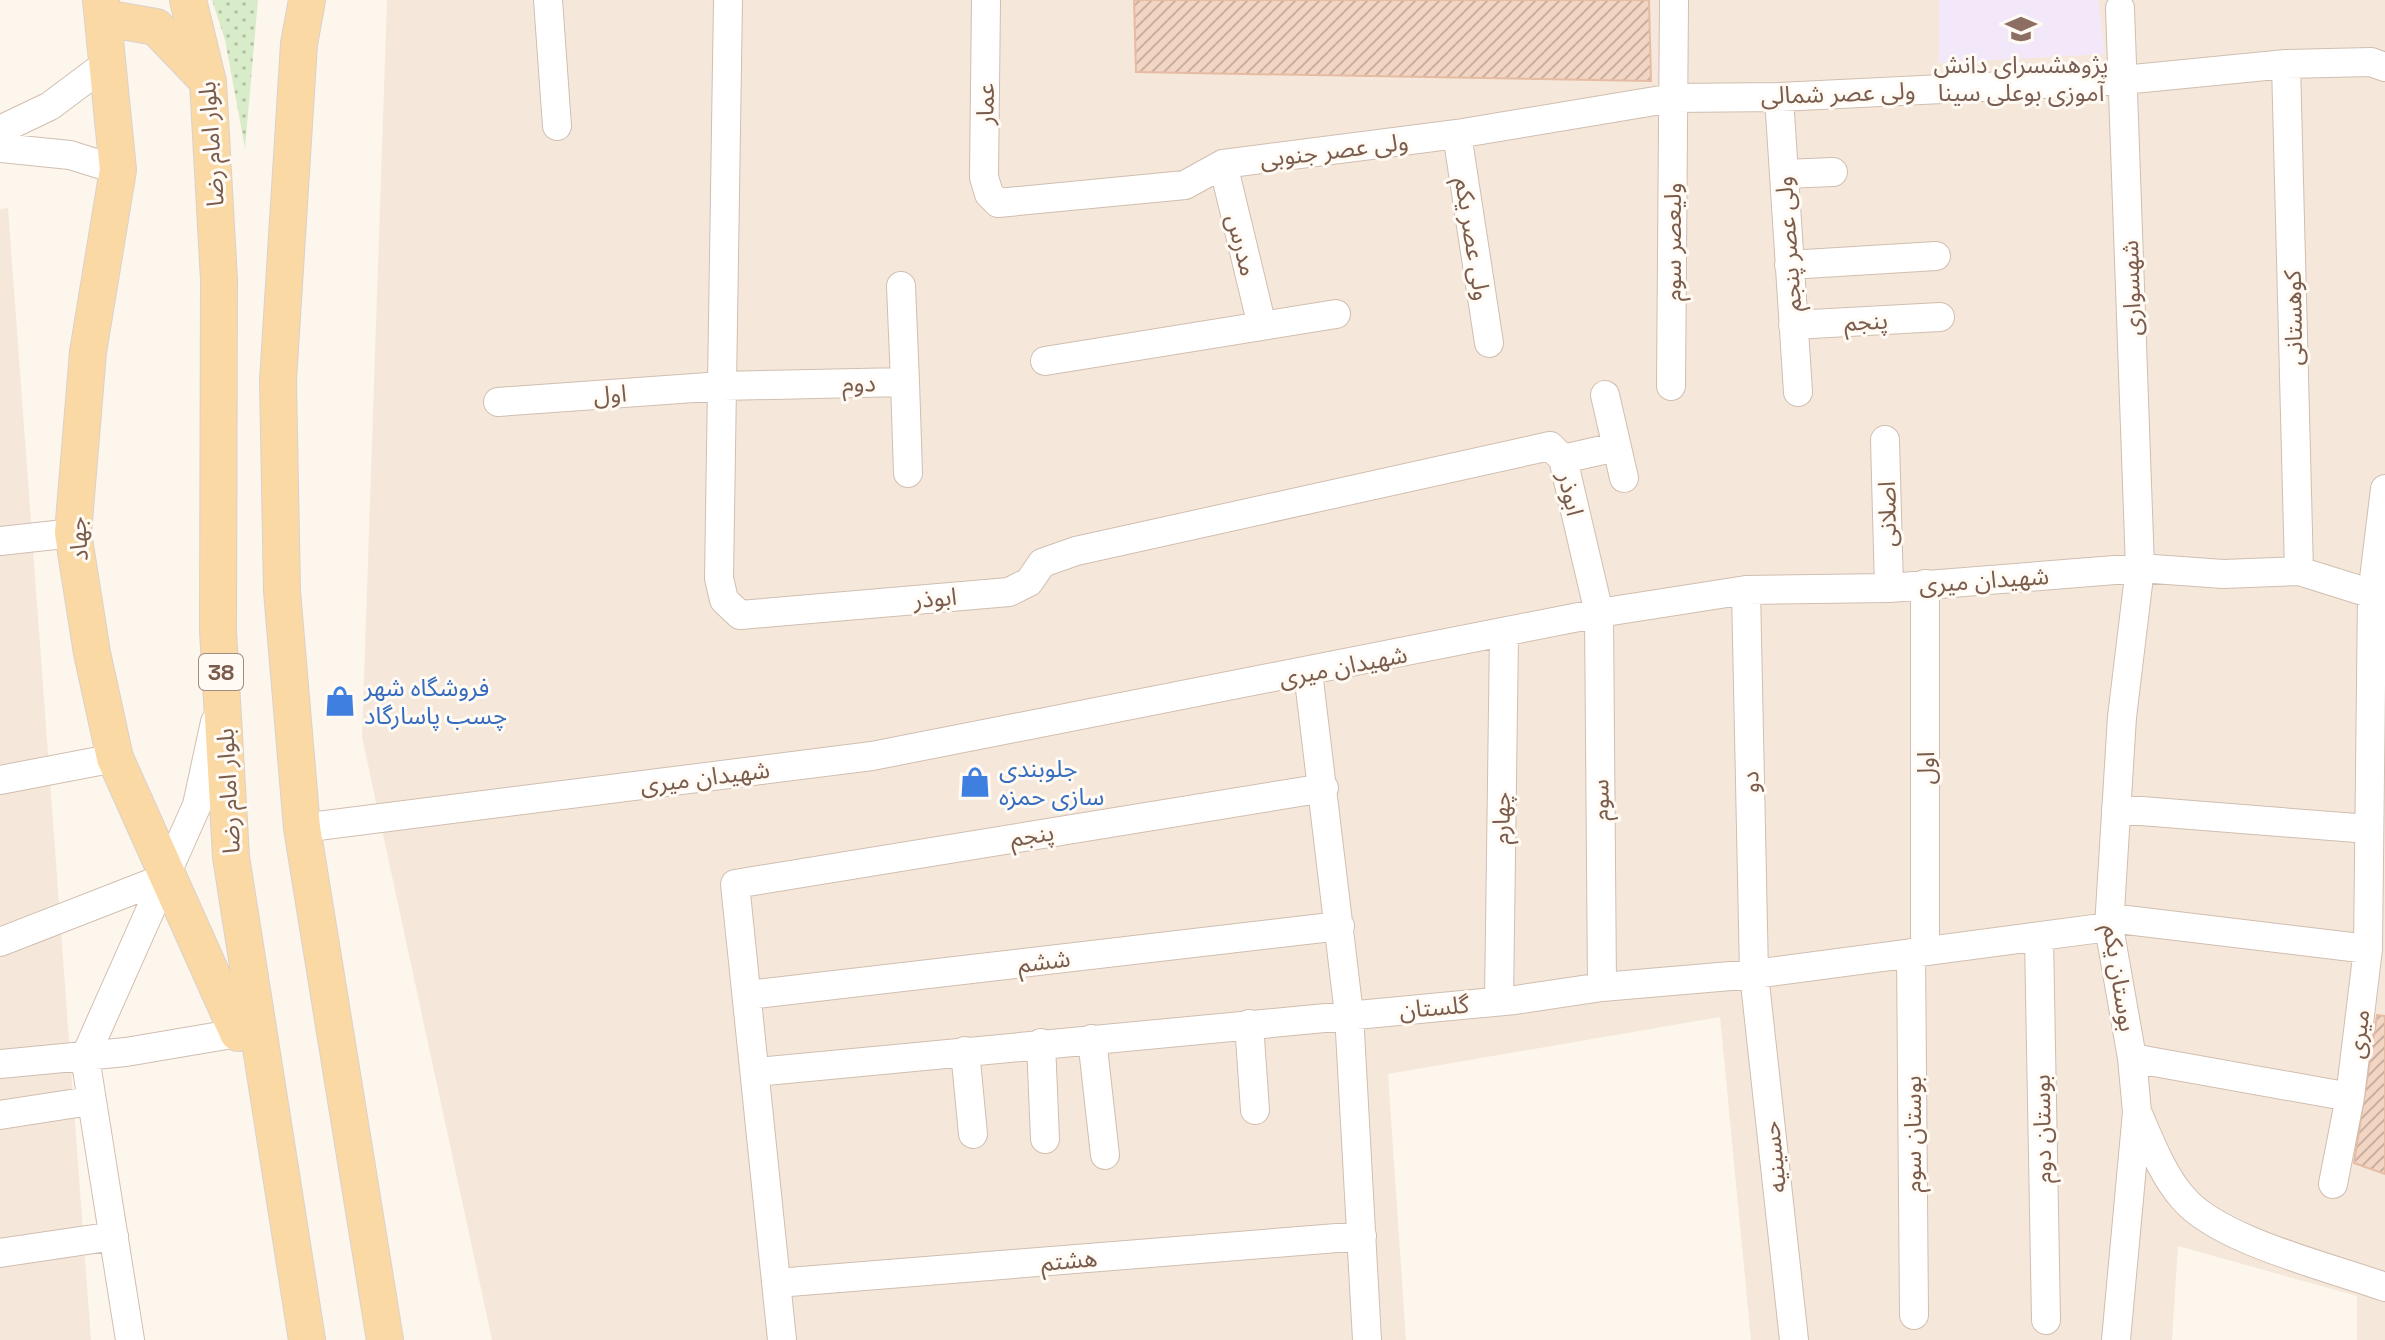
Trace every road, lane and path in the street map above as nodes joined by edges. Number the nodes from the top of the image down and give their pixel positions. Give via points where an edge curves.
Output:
1 (188, 0) edge
2 (307, 0) edge
3 (314, 0) edge
4 (548, 0) edge
5 (728, 0) edge
6 (986, 0) edge
7 (1674, 0) edge
8 (111, 6) edge
9 (2120, 8) dead end
10 (299, 44) junction
11 (106, 64) junction
12 (2286, 64) junction
13 (2385, 67) edge
14 (2123, 80) junction
15 (208, 82) junction
16 (1779, 97) junction
17 (1673, 98) junction
18 (557, 126) dead end
19 (0, 130) edge
20 (1457, 134) junction
21 (0, 148) edge
22 (1223, 164) junction
23 (118, 170) junction
24 (1833, 172) dead end
25 (1784, 174) junction
26 (998, 203) joint
27 (1936, 256) dead end
28 (1789, 265) junction
29 (901, 286) dead end
30 (1336, 314) dead end
31 (1940, 317) dead end
32 (1793, 325) junction
33 (1262, 326) junction
34 (1489, 343) dead end
35 (1045, 361) dead end
36 (905, 382) junction
37 (722, 386) junction
38 (1671, 386) dead end
39 (1798, 392) dead end
40 (1605, 395) dead end
41 (498, 402) dead end
42 (1885, 440) dead end
43 (1616, 447) junction
44 (1563, 459) junction
45 (908, 473) dead end
46 (1624, 478) dead end
47 (2385, 489) edge
48 (73, 533) junction
49 (0, 541) edge
50 (2140, 568) junction
51 (2299, 571) junction
52 (1925, 584) junction
53 (1889, 588) junction
54 (1746, 590) junction
55 (2379, 596) edge
56 (1599, 613) junction
57 (1504, 634) junction
58 (1308, 672) junction
59 (222, 690) junction
60 (115, 758) junction
61 (0, 780) edge
62 (1324, 788) junction
63 (2116, 809) junction
64 (302, 828) junction
65 (2369, 829) junction
66 (167, 877) junction
67 (2109, 923) junction
68 (1340, 926) junction
69 (2039, 938) junction
70 (0, 942) edge
71 (2368, 949) junction
72 (1918, 952) junction
73 (1754, 974) junction
74 (1602, 987) junction
75 (748, 995) junction
76 (1499, 1001) junction
77 (1349, 1014) junction
78 (1249, 1024) junction
79 (248, 1031) junction
80 (1092, 1039) junction
81 (1041, 1043) junction
82 (965, 1051) junction
83 (85, 1057) junction
84 (2132, 1058) junction
85 (0, 1064) edge
86 (757, 1072) junction
87 (2350, 1097) junction
88 (90, 1101) junction
89 (1255, 1110) dead end
90 (2137, 1112) junction
91 (0, 1115) edge
92 (973, 1134) dead end
93 (1045, 1139) dead end
94 (1105, 1155) dead end
95 (2333, 1184) dead end
96 (114, 1236) junction
97 (1362, 1236) junction
98 (0, 1253) edge
99 (777, 1283) junction
100 (2385, 1287) edge
101 (1914, 1315) dead end
102 (2046, 1320) dead end
103 (130, 1340) edge
104 (307, 1340) edge
105 (385, 1340) edge
106 (782, 1340) edge
107 (1367, 1340) edge
108 (1794, 1340) edge
109 (2116, 1340) edge

1 - 15 main road, بلوار امام رضا / 38
2 - 10 main road
3 - 10 main road
4 - 18 street
5 - 37 street, ابوذر
6 - 26 street, عمار via 984,177
7 - 17 street, ولیعصر سوم
8 - 11 main road, جهاد
8 - 15 main road via 156,27
9 - 14 street, شهسواری
10 - 64 main road via 278,381 282,591
11 - 19 street via 50,106
11 - 23 main road, جهاد
12 - 13 street, ولی عصر شمالی via 2371,62
12 - 14 street, ولی عصر شمالی
12 - 51 street, کوهستانی
14 - 16 street, ولی عصر شمالی
14 - 50 street, شهسواری
15 - 59 main road, بلوار امام رضا / 38 via 219,280
16 - 17 street, ولی عصر شمالی
16 - 25 street, ولی عصر پنجم
17 - 20 street, ولی عصر جنوبی
17 - 38 street, ولیعصر سوم
20 - 22 street, ولی عصر جنوبی
20 - 34 street, ولی عصر یکم
21 - 23 street via 70,155
22 - 26 street, ولی عصر جنوبی via 1185,185
22 - 33 street, مدرس
23 - 48 main road, جهاد via 88,352
24 - 25 street
25 - 28 street, ولی عصر پنجم
27 - 28 street
28 - 32 street, ولی عصر پنجم
29 - 36 street
30 - 33 street
31 - 32 street, پنجم
32 - 39 street, ولی عصر پنجم
33 - 35 street
36 - 37 street, دوم
36 - 45 street, دوم
37 - 41 street, اول
37 - 44 street, ابوذر via 719,578 724,600 740,615 1009,592 1029,582 1042,563 1076,551 1550,446
40 - 43 street
42 - 53 street, اصلانی
43 - 44 street
43 - 46 street
44 - 56 street, ابوذر
47 - 55 street, میری
48 - 49 street
48 - 60 main road, جهاد
50 - 51 street, شهیدان میری via 2223,574
50 - 52 street, شهیدان میری
50 - 63 street, بوستان یکم
51 - 55 street, شهیدان میری
52 - 53 street, شهیدان میری
52 - 72 street, اول
53 - 54 street, شهیدان میری
54 - 56 street, شهیدان میری
54 - 73 street, دو
55 - 65 street, میری
56 - 57 street, شهیدان میری
56 - 74 street, سوم
57 - 58 street, شهیدان میری
57 - 76 street, چهارم
58 - 62 street
58 - 64 street, شهیدان میری via 872,756
59 - 66 street via 197,805
59 - 79 main road, بلوار امام رضا / 38
60 - 61 street
60 - 66 main road, جهاد
62 - 68 street
62 - 75 street, پنجم via 740,881 733,890
63 - 65 street
63 - 67 street, بوستان یکم
64 - 105 main road
65 - 71 street, میری
66 - 70 street
66 - 79 main road, جهاد
66 - 83 street
67 - 69 street, گلستان
67 - 71 street, گلستان
67 - 84 street, بوستان یکم
68 - 75 street, ششم
68 - 77 street
69 - 72 street, گلستان
69 - 102 street, بوستان دوم
71 - 87 street, میری
72 - 73 street, گلستان
72 - 101 street, بوستان سوم
73 - 74 street, گلستان
73 - 108 street, حسینیه
74 - 76 street, گلستان
75 - 86 street
76 - 77 street, گلستان
77 - 78 street, گلستان
77 - 97 street
78 - 80 street, گلستان
78 - 89 street
79 - 83 street
79 - 104 main road, بلوار امام رضا / 38
80 - 81 street, گلستان
80 - 94 street
81 - 82 street, گلستان
81 - 93 street
82 - 86 street, گلستان
82 - 92 street
83 - 85 street
83 - 88 street
84 - 87 street
84 - 90 street, بوستان یکم
86 - 99 street
87 - 95 street, میری
88 - 91 street
88 - 96 street
90 - 100 street via 2182,1198 2213,1225
90 - 109 street, بوستان یکم
96 - 98 street
96 - 103 street
97 - 99 street, هشتم
97 - 107 street
99 - 106 street

